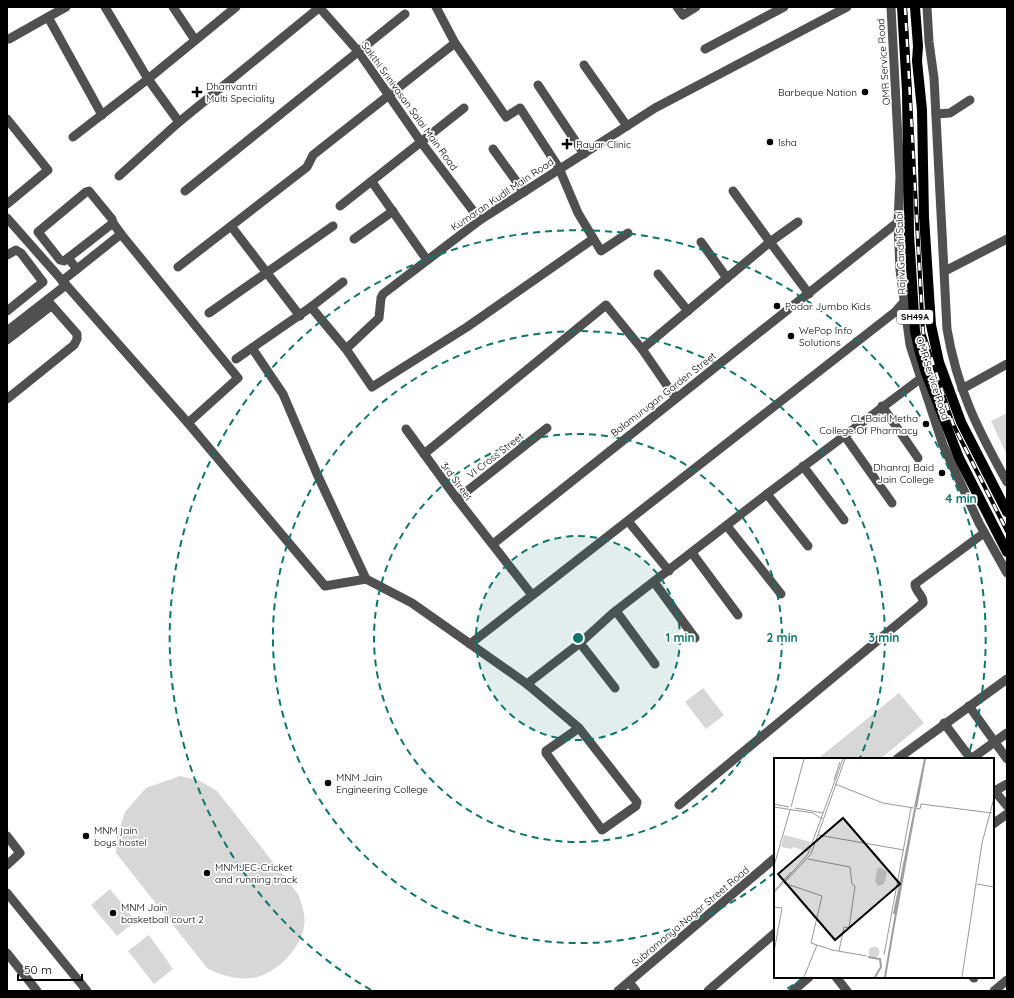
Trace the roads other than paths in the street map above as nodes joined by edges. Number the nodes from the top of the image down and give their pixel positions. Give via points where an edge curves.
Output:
1 (66, 7) edge
2 (105, 7) edge
3 (173, 7) edge
4 (236, 7) edge
5 (319, 7) edge
6 (436, 7) edge
7 (677, 7) edge
8 (696, 7) edge
9 (784, 7) edge
10 (848, 7) edge
11 (891, 7) edge
12 (902, 7) edge
13 (915, 7) edge
14 (927, 7) edge
15 (405, 14) dead end
16 (48, 17) junction
17 (9, 39) dead end
18 (195, 40) junction
19 (455, 43) junction
20 (705, 49) dead end
21 (358, 51) junction
22 (584, 65) dead end
23 (148, 79) junction
24 (538, 85) dead end
25 (389, 96) junction
26 (970, 100) dead end
27 (464, 108) dead end
28 (936, 114) junction
29 (102, 115) junction
30 (7, 119) edge
31 (179, 122) junction
32 (627, 126) junction
33 (73, 137) dead end
34 (421, 142) junction
35 (493, 149) dead end
36 (909, 149) junction
37 (922, 149) junction
38 (584, 154) junction
39 (559, 168) junction
40 (119, 176) dead end
41 (372, 182) junction
42 (185, 191) dead end
43 (733, 191) dead end
44 (524, 192) junction
45 (7, 204) edge
46 (340, 206) dead end
47 (393, 211) junction
48 (7, 218) edge
49 (480, 220) junction
50 (798, 222) dead end
51 (898, 222) junction
52 (113, 223) junction
53 (231, 226) junction
54 (333, 226) dead end
55 (628, 233) dead end
56 (121, 234) junction
57 (354, 239) dead end
58 (593, 239) junction
59 (1007, 239) edge
60 (701, 242) dead end
61 (770, 242) junction
62 (7, 255) edge
63 (68, 258) junction
64 (427, 260) junction
65 (178, 267) dead end
66 (78, 269) junction
67 (945, 271) junction
68 (266, 273) junction
69 (658, 274) dead end
70 (728, 278) junction
71 (43, 282) junction
72 (342, 282) dead end
73 (64, 283) junction
74 (809, 294) junction
75 (51, 300) junction
76 (903, 303) junction
77 (311, 307) junction
78 (7, 311) edge
79 (688, 311) junction
80 (209, 313) dead end
81 (300, 316) junction
82 (7, 330) edge
83 (7, 340) edge
84 (252, 348) junction
85 (346, 349) junction
86 (642, 349) junction
87 (236, 359) dead end
88 (1007, 364) edge
89 (920, 379) junction
90 (962, 388) junction
91 (675, 397) junction
92 (7, 399) edge
93 (882, 406) junction
94 (188, 423) junction
95 (547, 428) dead end
96 (406, 429) dead end
97 (844, 435) junction
98 (424, 454) junction
99 (918, 458) dead end
100 (803, 466) junction
101 (1007, 482) edge
102 (767, 494) junction
103 (457, 499) junction
104 (892, 502) dead end
105 (1007, 512) edge
106 (844, 520) dead end
107 (628, 521) junction
108 (727, 526) junction
109 (984, 533) junction
110 (493, 544) junction
111 (808, 546) dead end
112 (1007, 552) edge
113 (692, 553) junction
114 (669, 571) junction
115 (1007, 573) edge
116 (366, 579) junction
117 (654, 582) junction
118 (781, 594) dead end
119 (532, 595) junction
120 (616, 611) junction
121 (738, 615) dead end
122 (695, 638) dead end
123 (580, 643) junction
124 (470, 644) junction
125 (655, 664) dead end
126 (1007, 679) edge
127 (527, 684) junction
128 (615, 688) dead end
129 (969, 706) junction
130 (944, 723) junction
131 (579, 728) junction
132 (1007, 733) edge
133 (994, 742) junction
134 (898, 758) edge
135 (970, 758) edge
136 (972, 758) edge
137 (1007, 759) edge
138 (1007, 784) edge
139 (994, 791) edge
140 (679, 805) dead end
141 (1007, 806) edge
142 (1007, 814) edge
143 (994, 823) edge
144 (7, 836) edge
145 (774, 859) edge
146 (7, 865) edge
147 (7, 893) edge
148 (774, 934) edge
149 (7, 953) edge
150 (808, 978) edge
151 (837, 978) edge
152 (1007, 980) edge
153 (629, 982) junction
154 (37, 991) edge
155 (87, 991) edge
156 (618, 991) edge
157 (636, 991) edge
158 (708, 991) edge
159 (793, 991) edge
160 (847, 991) edge
161 (994, 991) edge

1 - 16 street
2 - 23 street
3 - 18 street
4 - 18 street
5 - 21 street, Sakthi Srinivasan Salai Main Road
5 - 31 street
6 - 19 street
7 - 8 street via 684,15
9 - 20 street
10 - 32 street, Kumaran Kudil Main Road via 677,96
11 - 51 street, OMR Service Road via 900,177
12 - 36 main road, Rajiv Gandhi Salai / SH49A
13 - 37 main road, SH49A
14 - 28 street
15 - 21 street
16 - 17 street
16 - 29 street
18 - 23 street
19 - 25 street
19 - 39 street via 506,117 520,108
21 - 25 street, Sakthi Srinivasan Salai Main Road
21 - 42 street
22 - 32 street
23 - 29 street
23 - 31 street
24 - 38 street
25 - 34 street, Sakthi Srinivasan Salai Main Road
25 - 53 street via 313,155 308,167
26 - 28 street via 950,114
27 - 34 street
28 - 67 street
29 - 33 street
30 - 45 street via 48,170
31 - 40 street
32 - 38 street, Kumaran Kudil Main Road
34 - 41 street
34 - 49 street, Sakthi Srinivasan Salai Main Road
35 - 44 street
36 - 37 main road
36 - 112 main road, Rajiv Gandhi Salai / SH49A via 910,234 915,330 919,349 959,458
37 - 105 main road, SH49A via 931,325 939,362 961,422
38 - 39 street, Kumaran Kudil Main Road
39 - 44 street, Kumaran Kudil Main Road
39 - 58 street via 578,213
41 - 46 street
41 - 47 street
43 - 61 street
44 - 49 street, Kumaran Kudil Main Road
47 - 57 street
47 - 64 street
48 - 73 street
49 - 64 street, Kumaran Kudil Main Road
50 - 61 street
51 - 74 street, Balamurugan Garden Street
51 - 76 street, OMR Service Road
52 - 56 street
52 - 63 street
52 - 63 street via 88,191 40,229 39,234 60,260
53 - 65 street
53 - 68 street
54 - 68 street
55 - 58 street via 601,252
56 - 66 street
56 - 94 street via 238,378
58 - 85 street via 467,327 372,387
59 - 67 street
60 - 70 street
61 - 70 street
61 - 74 street
62 - 71 street via 16,250 21,253
63 - 66 street
64 - 85 street, Kumaran Kudil Main Road via 383,294 379,318
66 - 73 street
67 - 90 street via 947,329 954,366
68 - 80 street
68 - 81 street
69 - 79 street
70 - 79 street
71 - 75 street
71 - 78 street
72 - 77 street
73 - 75 street
73 - 94 street
74 - 91 street, Balamurugan Garden Street
75 - 82 street
75 - 83 street
75 - 92 street via 77,334 77,339 74,345
76 - 89 street, OMR Service Road via 910,345
76 - 107 street via 885,320
77 - 81 street
77 - 85 street
79 - 86 street
81 - 84 street
84 - 87 street
84 - 116 street via 283,394
86 - 91 street
86 - 98 street via 606,305
88 - 90 street
89 - 93 street
89 - 109 street, OMR Service Road via 943,445
90 - 101 street via 985,444
91 - 110 street, Balamurugan Garden Street
93 - 97 street
93 - 99 street
94 - 116 street via 325,586
95 - 103 street, VI Cross Street
96 - 98 street, 3rd Street
97 - 100 street
97 - 104 street
98 - 103 street, 3rd Street
100 - 102 street
100 - 106 street
102 - 108 street
102 - 111 street
103 - 110 street, 3rd Street
107 - 114 street
107 - 119 street
108 - 113 street
108 - 118 street
109 - 115 street, OMR Service Road
109 - 140 street via 915,584 923,603
110 - 119 street
113 - 114 street
113 - 121 street
114 - 117 street
116 - 124 street via 412,602
117 - 120 street
117 - 122 street
119 - 124 street
120 - 123 street
120 - 125 street
123 - 127 street
123 - 128 street
124 - 127 street
126 - 129 street
127 - 131 street
129 - 130 street
129 - 133 street
130 - 134 street
130 - 135 street
131 - 131 street via 637,802 636,806 602,830 546,753
132 - 133 street
133 - 136 street
133 - 137 street
138 - 139 street
139 - 141 street
142 - 143 street
144 - 146 street via 20,853
145 - 153 street, Subramanya Nagar Street Road
147 - 155 street
148 - 158 street
149 - 154 street
150 - 159 street
151 - 160 street
152 - 161 street
153 - 156 street, Subramanya Nagar Street Road
153 - 157 street

